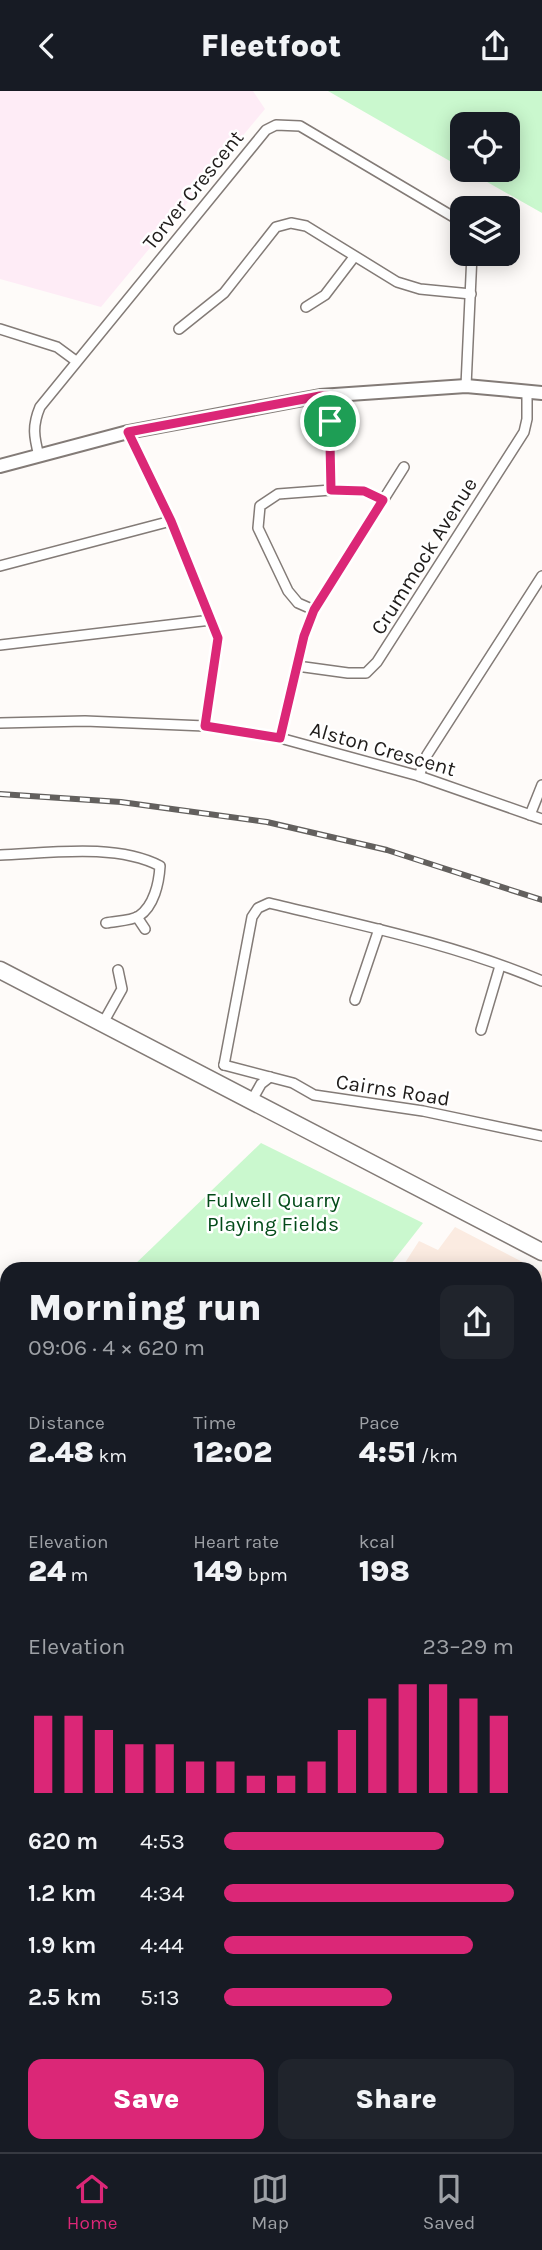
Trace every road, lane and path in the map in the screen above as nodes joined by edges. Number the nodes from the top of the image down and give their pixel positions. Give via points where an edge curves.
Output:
1 (450, 215) edge
2 (354, 257) junction
3 (472, 266) edge
4 (471, 294) junction
5 (306, 307) dead end
6 (0, 329) edge
7 (179, 329) dead end
8 (76, 361) junction
9 (466, 386) junction
10 (527, 391) junction
11 (542, 393) edge
12 (329, 396) junction
13 (128, 432) junction
14 (39, 456) junction
15 (0, 466) edge
16 (404, 467) dead end
17 (331, 490) junction
18 (383, 500) junction
19 (171, 521) junction
20 (0, 566) edge
21 (542, 576) edge
22 (314, 610) junction
23 (211, 620) junction
24 (0, 645) edge
25 (297, 666) junction
26 (0, 723) edge
27 (205, 726) junction
28 (280, 738) junction
29 (419, 775) junction
30 (542, 785) edge
31 (530, 815) junction
32 (542, 819) edge
33 (0, 858) edge
34 (138, 917) junction
35 (106, 923) dead end
36 (145, 929) dead end
37 (379, 929) junction
38 (500, 966) junction
39 (118, 969) dead end
40 (0, 970) edge
41 (542, 981) edge
42 (122, 989) junction
43 (134, 993) dead end
44 (355, 1000) dead end
45 (103, 1023) junction
46 (481, 1030) dead end
47 (224, 1065) junction
48 (270, 1077) junction
49 (209, 1078) junction
50 (253, 1100) junction
51 (542, 1136) edge
52 (542, 1252) edge

1 - 8 street, Torver Crescent via 300,126 276,125 259,137
2 - 4 street via 397,282
2 - 5 street via 325,295
2 - 7 street via 306,226 276,227 224,293
3 - 4 street
4 - 9 street
6 - 8 street via 57,347
8 - 14 street, Torver Crescent via 34,421
9 - 10 street
9 - 12 street
10 - 11 street
10 - 25 street, Crummock Avenue via 524,432 377,662 366,673
12 - 13 street
12 - 17 street
13 - 14 street
13 - 19 street
14 - 15 street
16 - 18 street
17 - 18 street via 364,491
17 - 22 street via 278,494 260,506 258,516 258,528 288,591 298,603
18 - 22 street
19 - 20 street
19 - 23 street
21 - 29 street via 427,755
22 - 25 street
23 - 24 street
23 - 27 street via 218,638
25 - 28 street
26 - 27 street, Alston Crescent
27 - 28 street, Alston Crescent
28 - 29 street, Alston Crescent
29 - 31 street, Alston Crescent
30 - 31 street
31 - 32 street, Alston Crescent
33 - 34 street via 85,851 148,859 160,866 159,881 150,905
34 - 35 street
34 - 36 street
37 - 38 street
37 - 44 street
37 - 47 street via 269,903 258,908 252,917
38 - 41 street
38 - 46 street
39 - 42 street
40 - 45 highway
42 - 43 street
42 - 45 street
45 - 49 highway
47 - 48 street, Cairns Road
47 - 49 street
48 - 50 street
48 - 51 street, Cairns Road via 314,1095 423,1111
49 - 50 highway
50 - 52 highway

